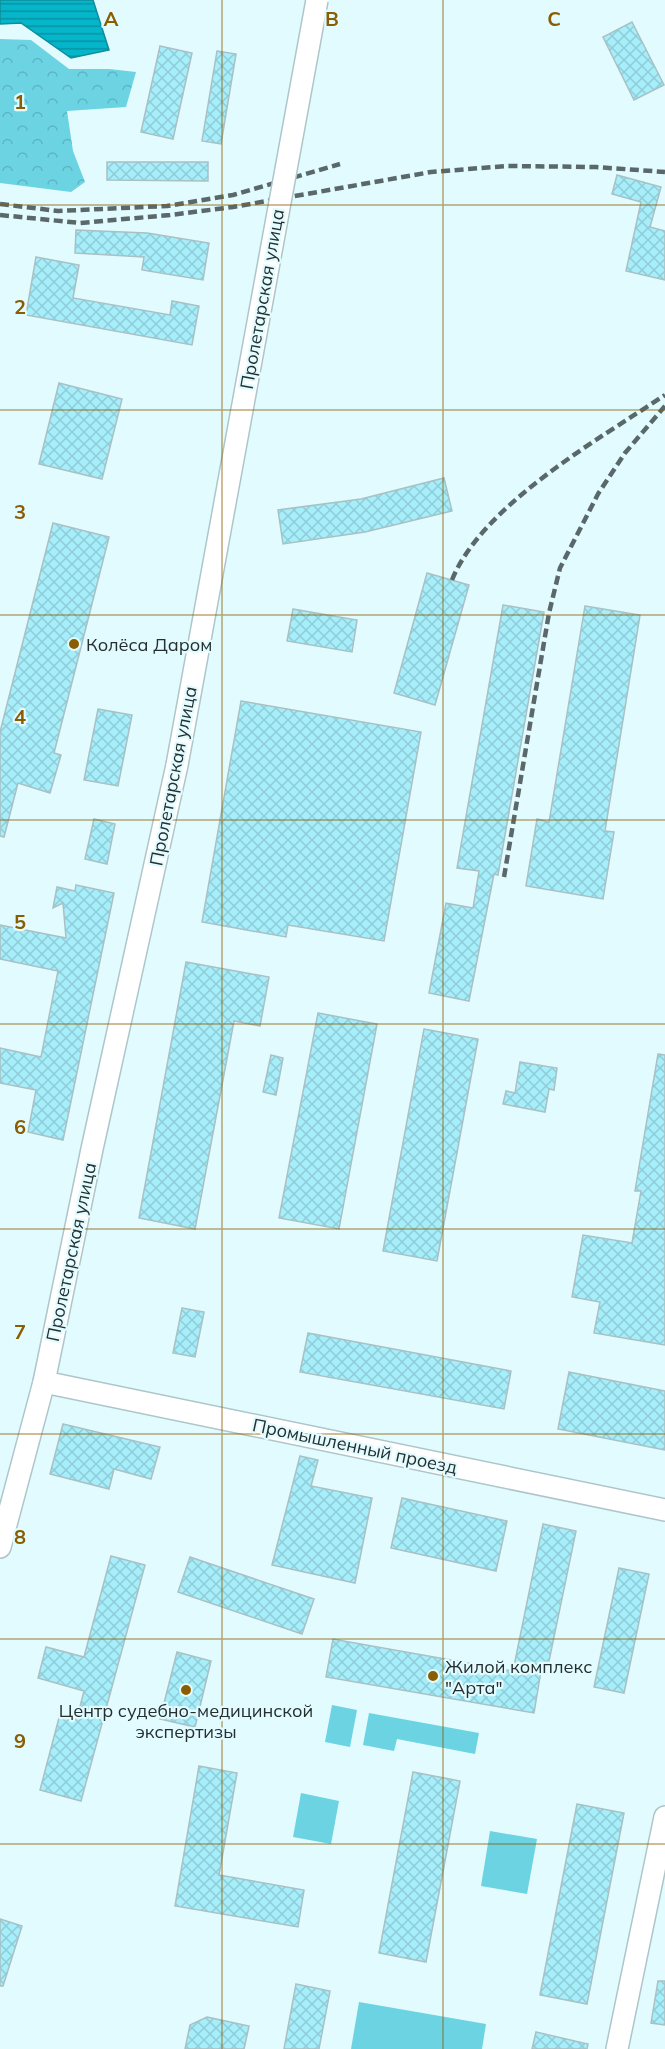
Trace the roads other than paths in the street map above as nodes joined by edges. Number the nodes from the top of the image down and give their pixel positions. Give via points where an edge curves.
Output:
1 (317, 0) edge
2 (44, 1382) junction
3 (665, 1510) edge
4 (0, 1547) edge
5 (665, 1817) edge
6 (617, 2049) edge

1 - 2 street, Пролетарская улица, bridge via 177,765
2 - 3 street, Промышленный проезд
2 - 4 street, Пролетарская улица
5 - 6 street

